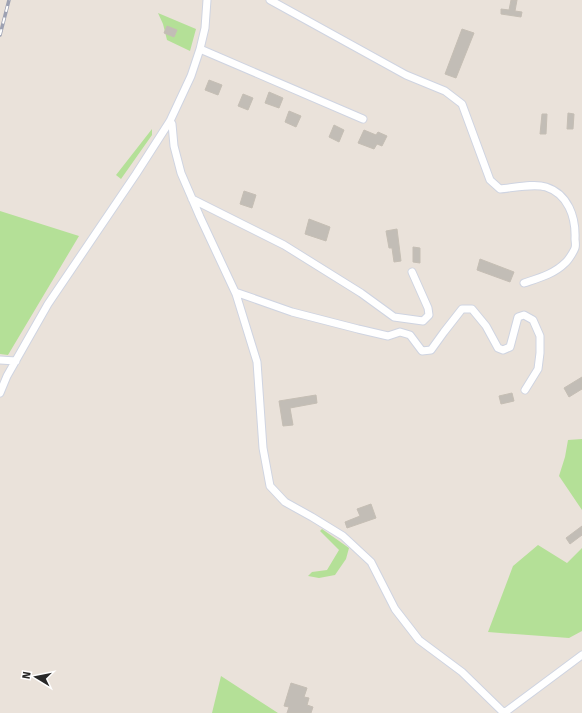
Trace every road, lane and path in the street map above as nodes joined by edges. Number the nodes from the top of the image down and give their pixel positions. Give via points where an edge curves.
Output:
1 (207, 0) edge
2 (270, 0) edge
3 (200, 49) junction
4 (363, 119) dead end
5 (170, 121) junction
6 (192, 199) junction
7 (412, 272) dead end
8 (524, 283) dead end
9 (236, 294) junction
10 (0, 360) edge
11 (16, 361) junction
12 (524, 390) dead end
13 (0, 393) edge
14 (582, 655) edge
15 (504, 713) edge

1 - 3 street
2 - 8 street via 406,75 445,91 462,104 490,180 500,189 544,186 557,191 565,199 576,229 575,248 566,263 552,274
3 - 4 street
3 - 5 street via 191,76
5 - 6 street via 177,159
5 - 11 street via 48,304
6 - 7 street via 284,245 361,292 394,317 423,321 429,315 428,308
6 - 9 street
9 - 12 street via 292,312 388,336 400,332 410,334 422,351 431,350 462,309 472,309 486,326 498,348 504,350 510,347 518,317 524,315 533,320 540,336 538,369
9 - 15 street via 257,362 263,448 270,486 285,502 342,536 371,562 394,609 419,640 462,672
10 - 11 street
11 - 13 street
14 - 15 street

